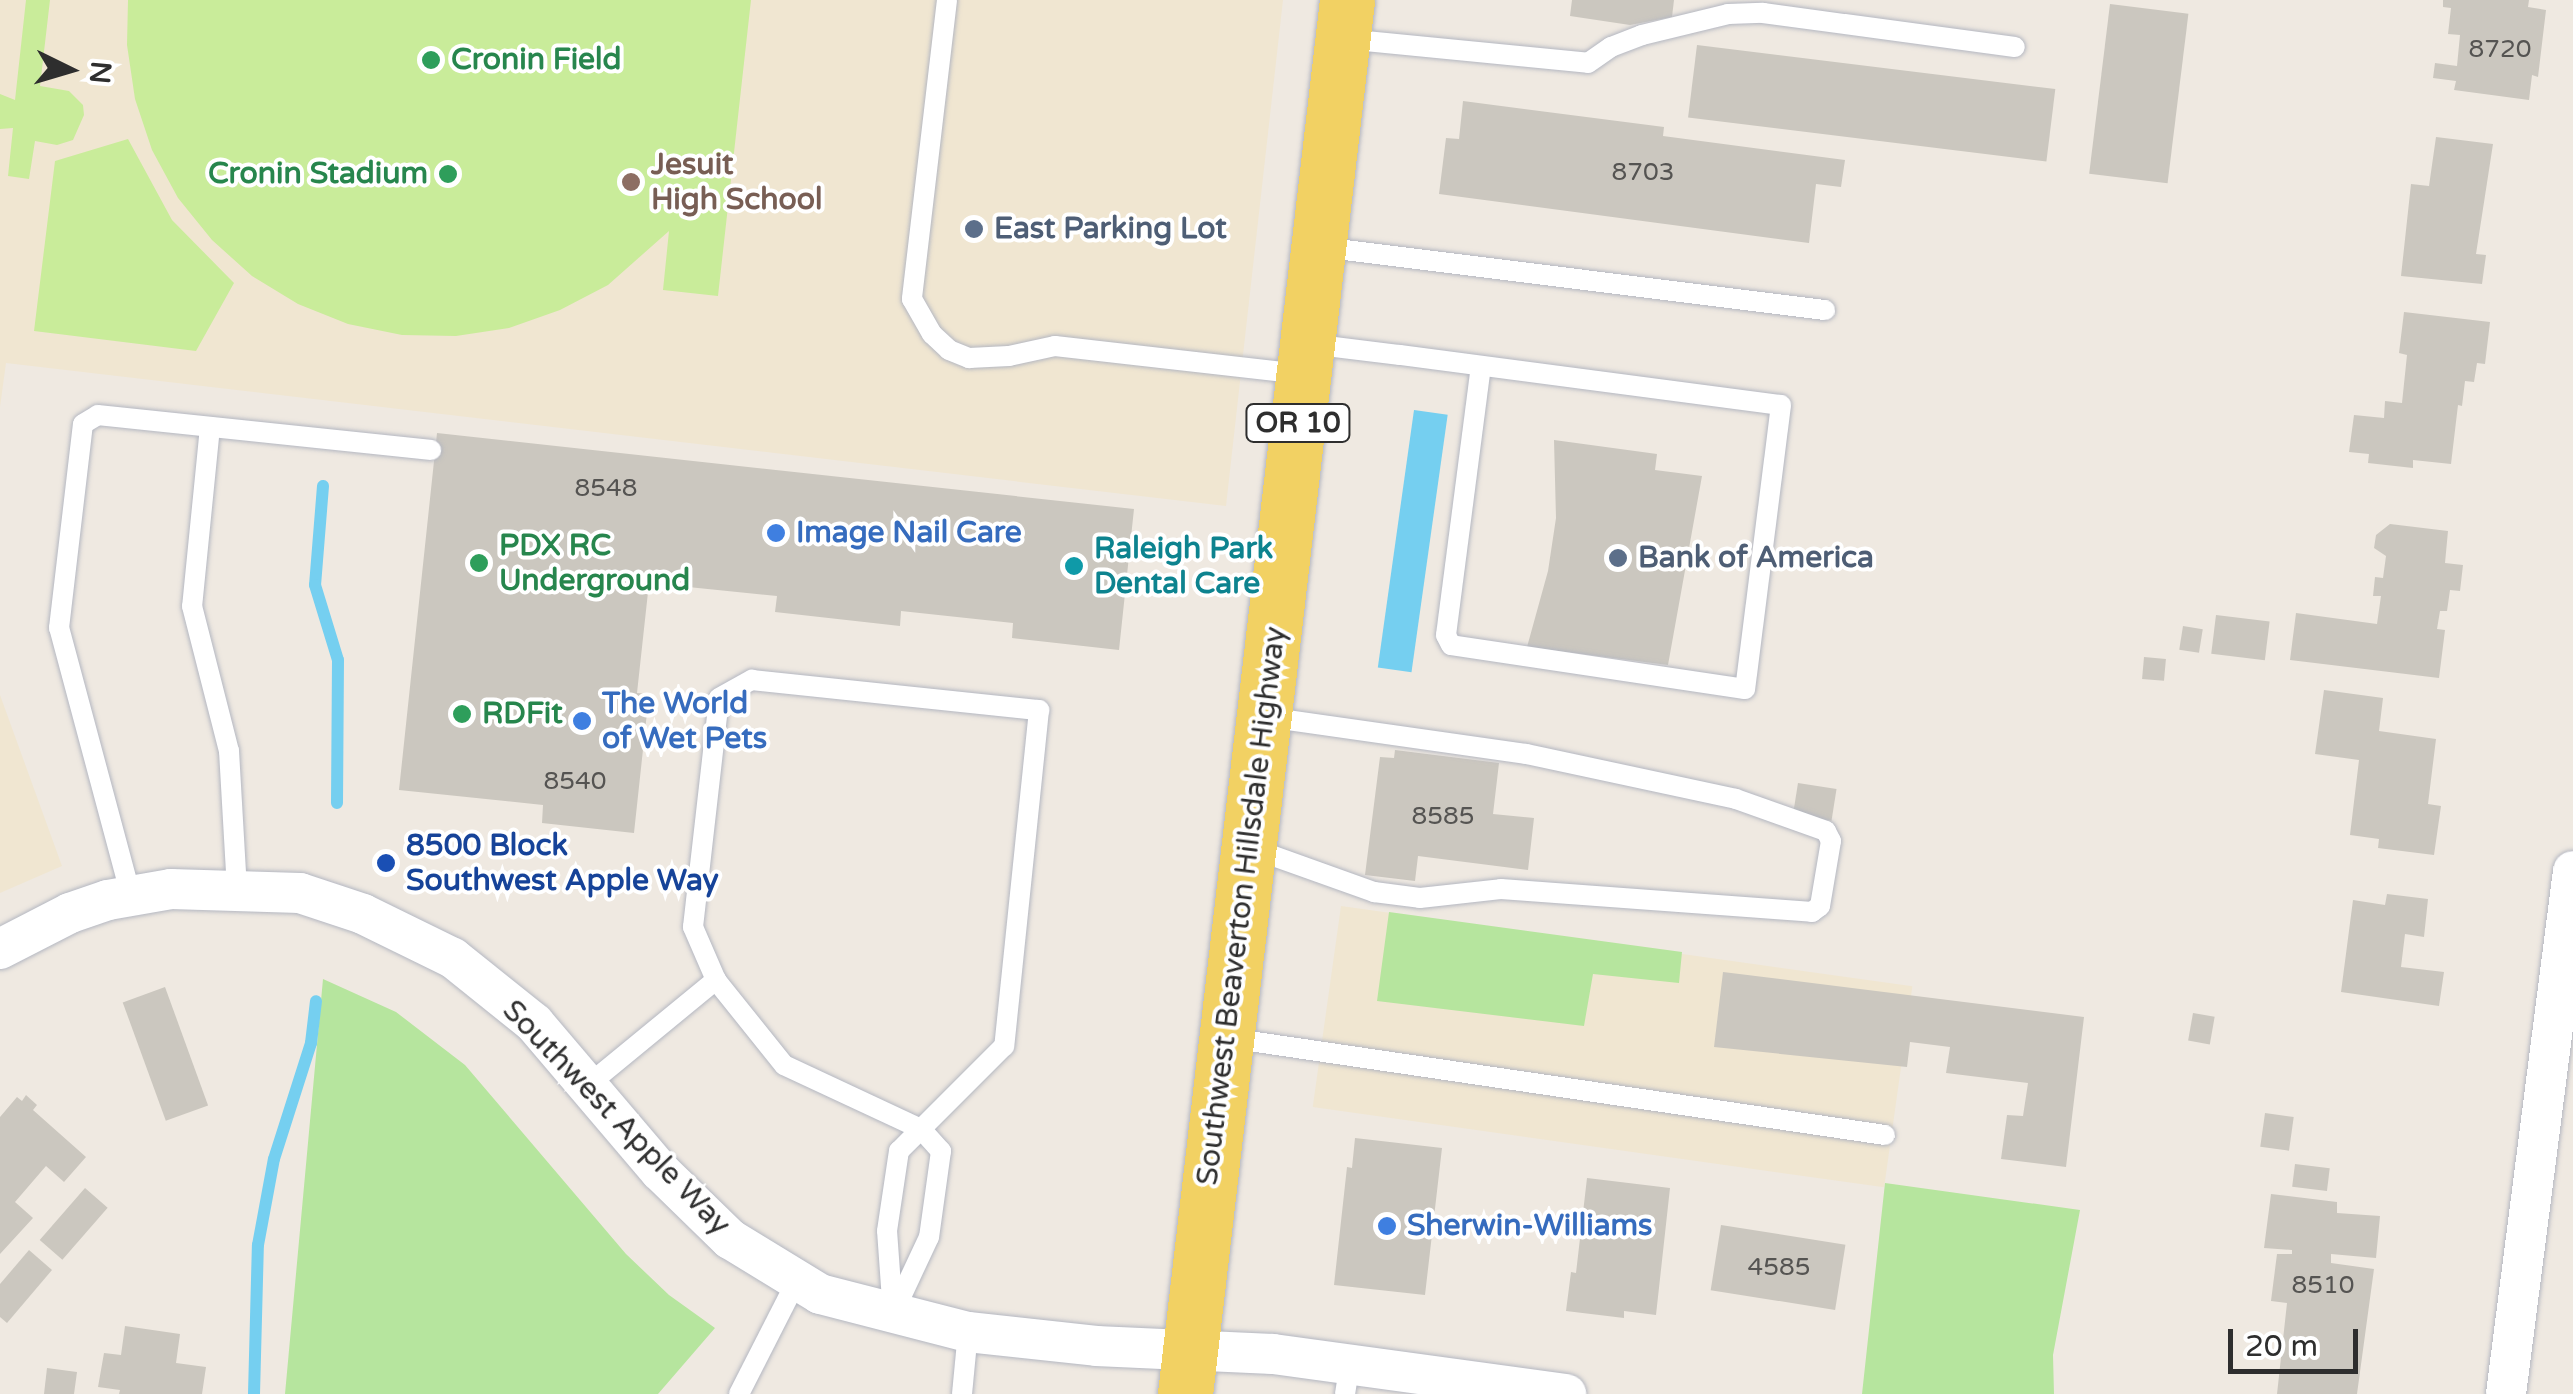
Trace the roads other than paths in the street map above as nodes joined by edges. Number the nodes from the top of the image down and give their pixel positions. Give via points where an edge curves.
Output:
1 (947, 0) edge
2 (1345, 19) edge
3 (2015, 46) dead end
4 (1319, 247) junction
5 (1826, 310) dead end
6 (1306, 359) junction
7 (1482, 366) junction
8 (210, 427) junction
9 (430, 450) dead end
10 (1264, 716) junction
11 (1249, 847) junction
12 (2573, 871) edge
13 (237, 888) junction
14 (131, 896) junction
15 (0, 949) edge
16 (716, 980) junction
17 (1226, 1038) junction
18 (588, 1085) junction
19 (921, 1129) junction
20 (1885, 1136) dead end
21 (797, 1280) junction
22 (893, 1314) junction
23 (968, 1332) junction
24 (1188, 1372) edge
25 (1348, 1379) edge
26 (1521, 1391) edge
27 (739, 1394) edge
28 (962, 1394) edge
29 (1566, 1394) edge
30 (2506, 1394) edge

1 - 6 lane via 912,299 932,334 970,358 1055,346
2 - 3 lane via 1588,63 1642,35 1728,14
2 - 4 main road, Southwest Beaverton Hillsdale Highway / OR 10
4 - 5 lane
4 - 6 main road, Southwest Beaverton Hillsdale Highway / OR 10
6 - 7 lane
6 - 10 main road, Southwest Beaverton Hillsdale Highway / OR 10
7 - 7 lane via 1781,405 1744,689 1451,645 1446,635
8 - 9 lane
8 - 13 lane via 192,606 228,751
8 - 14 lane via 98,414 83,424 59,628
10 - 11 main road, Southwest Beaverton Hillsdale Highway / OR 10
10 - 11 lane via 1526,754 1717,795 1826,831 1831,841 1820,906 1812,912 1502,889 1420,898 1322,877
11 - 17 main road, Southwest Beaverton Hillsdale Highway / OR 10
12 - 30 street
13 - 14 street, Southwest Apple Way
13 - 18 street, Southwest Apple Way via 331,904 453,958 534,1023
14 - 15 street, Southwest Apple Way via 70,913
16 - 18 lane
16 - 19 lane via 784,1065
16 - 19 lane via 693,928 719,698 752,680 1039,710 1004,1046
17 - 20 lane
17 - 24 main road, Southwest Beaverton Hillsdale Highway / OR 10
18 - 21 street, Southwest Apple Way via 660,1171 730,1239
19 - 22 lane via 899,1152 887,1231
19 - 22 lane via 941,1151 929,1238
21 - 22 street, Southwest Apple Way via 820,1294
21 - 27 lane
22 - 23 street, Southwest Apple Way
23 - 24 street, Southwest Apple Way via 1094,1346
23 - 28 lane
24 - 25 street, Southwest Apple Way
25 - 26 street, Southwest Apple Way
26 - 29 street, Southwest Apple Way

